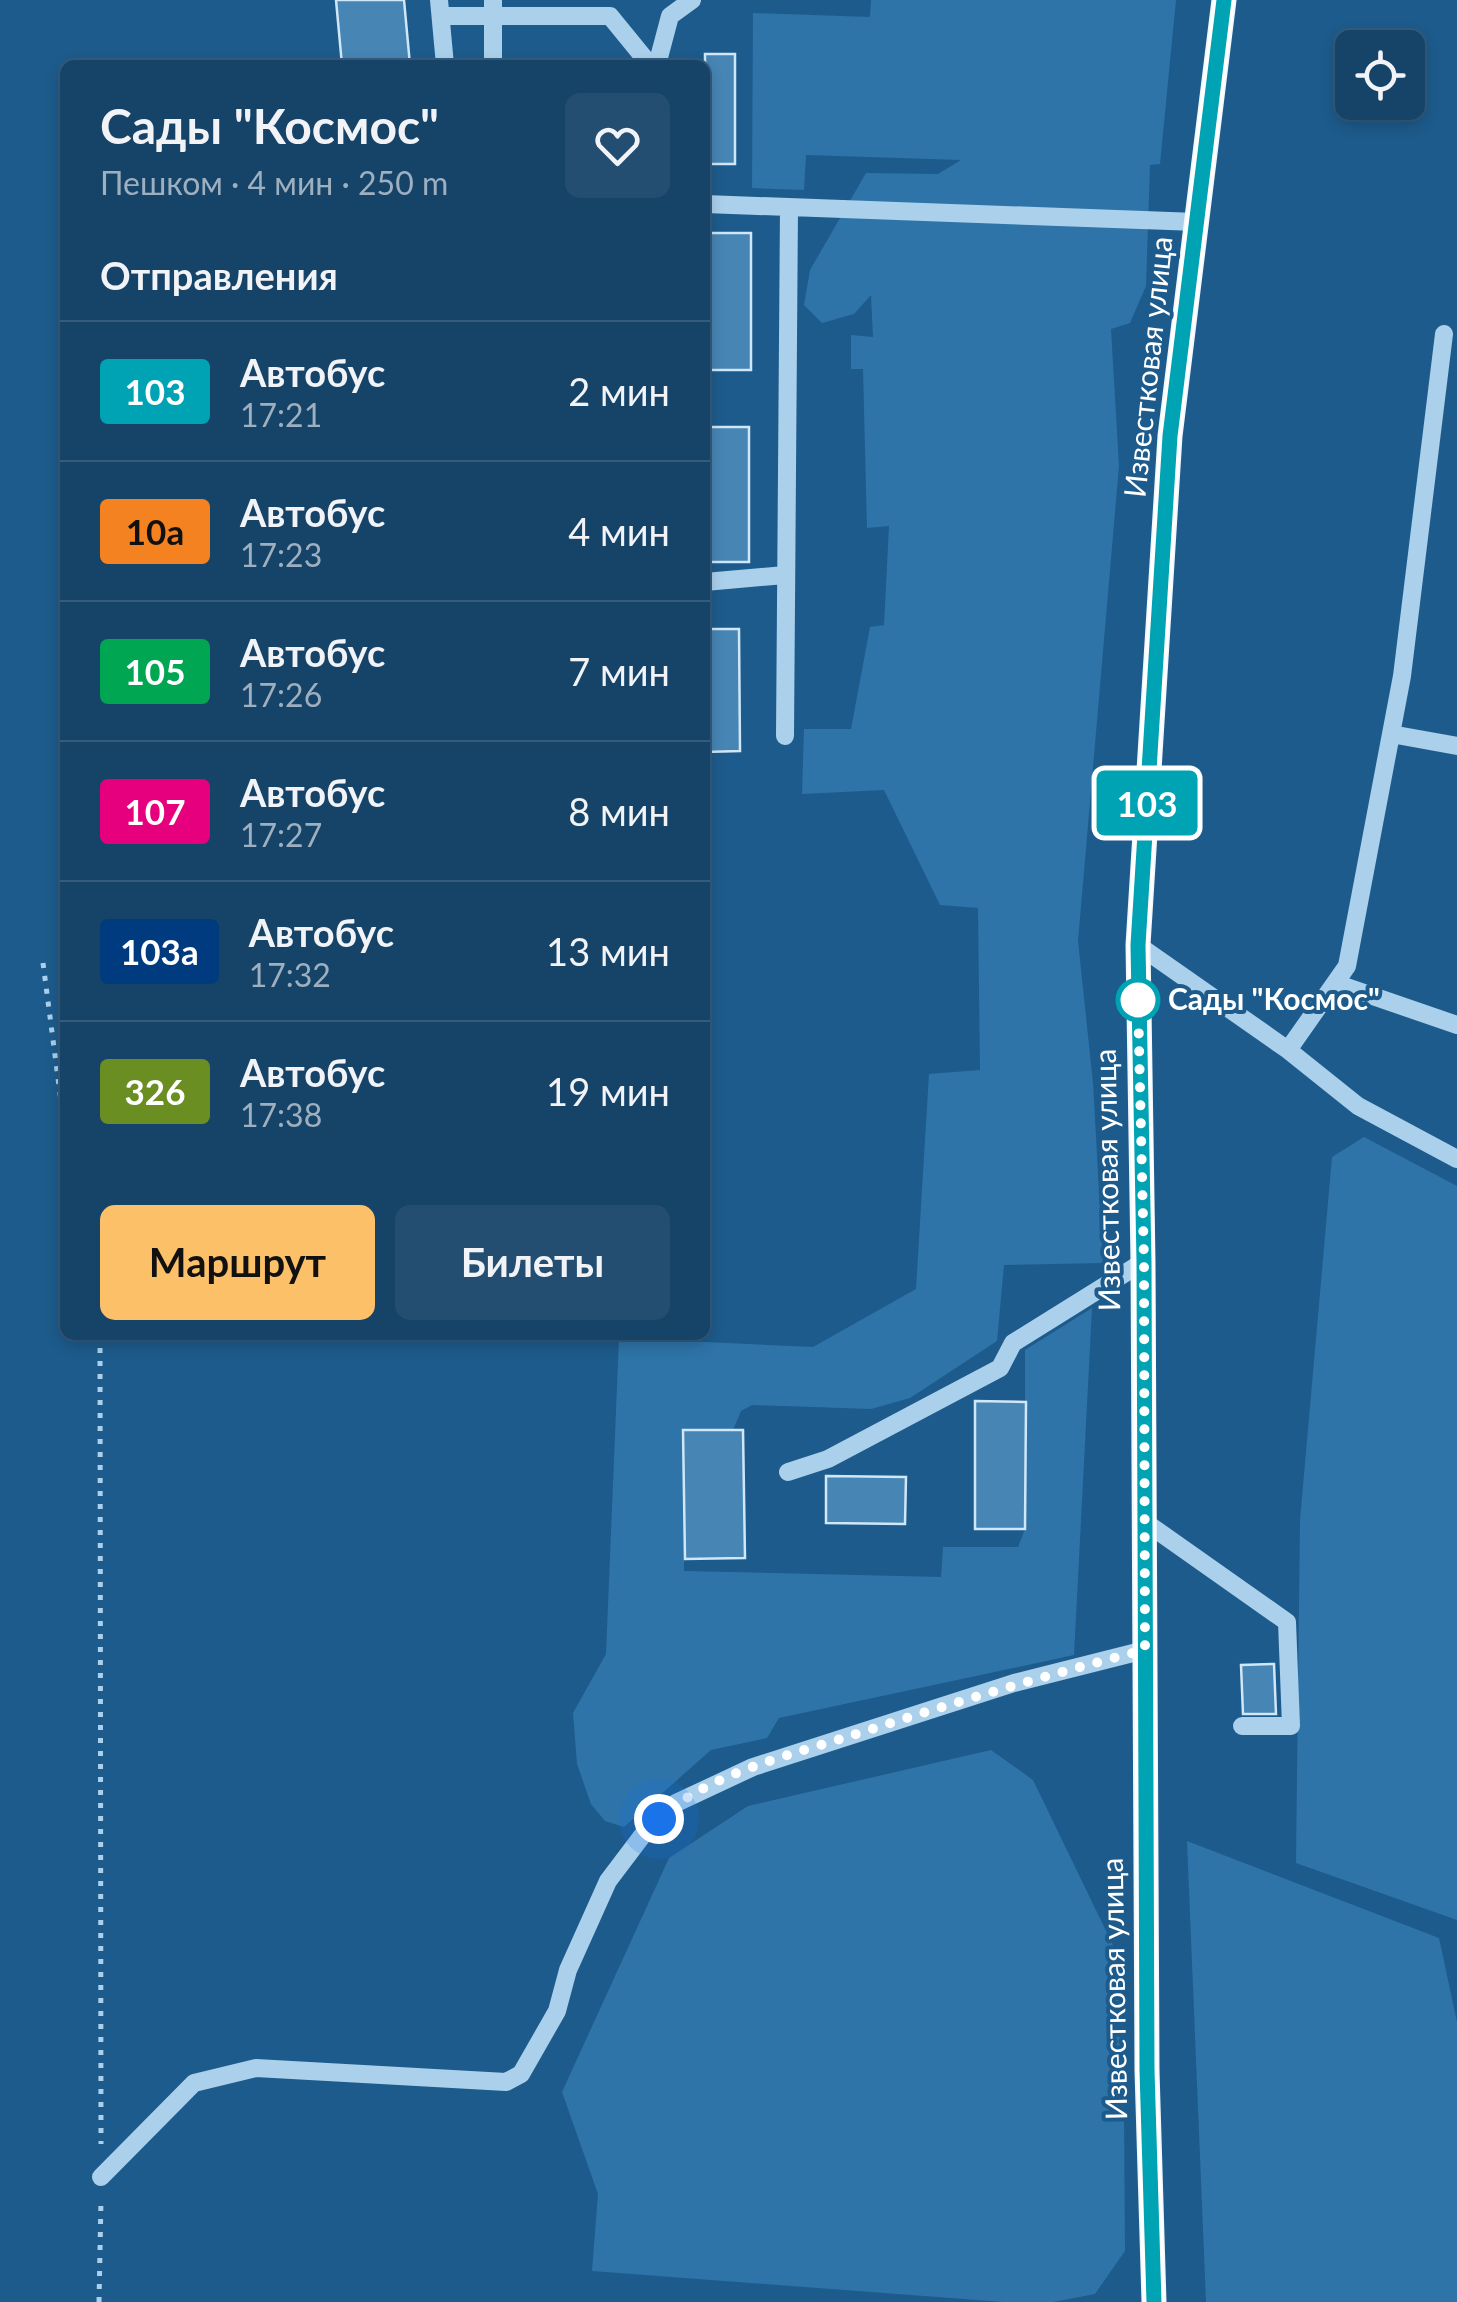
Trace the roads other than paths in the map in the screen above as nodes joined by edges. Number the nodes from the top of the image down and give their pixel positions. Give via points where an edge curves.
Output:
1 (692, 0) edge
2 (1224, 0) edge
3 (493, 7) edge
4 (440, 8) edge
5 (445, 60) edge
6 (493, 60) edge
7 (649, 60) edge
8 (655, 60) edge
9 (710, 204) edge
10 (789, 207) junction
11 (1197, 222) junction
12 (1444, 334) dead end
13 (784, 574) junction
14 (710, 581) edge
15 (1392, 734) junction
16 (785, 736) dead end
17 (1457, 746) edge
18 (1138, 945) junction
19 (1335, 983) junction
20 (1457, 1026) edge
21 (1288, 1050) junction
22 (1457, 1159) edge
23 (1144, 1262) junction
24 (788, 1472) dead end
25 (1145, 1522) junction
26 (1145, 1650) junction
27 (1242, 1726) dead end
28 (101, 2177) road end
29 (1154, 2302) edge

1 - 8 street via 670,16
2 - 11 main road, Известковая улица
3 - 4 street
3 - 6 street
3 - 7 street via 610,16
4 - 5 street
9 - 10 street
10 - 11 street
10 - 13 street
11 - 18 main road, Известковая улица via 1170,436
12 - 15 street
13 - 14 street
13 - 16 street
15 - 17 street
15 - 19 street via 1347,966
18 - 21 street
18 - 23 main road, Известковая улица
19 - 20 street
19 - 21 street
21 - 22 street via 1358,1106
23 - 24 street via 1012,1343 1000,1368 828,1459
23 - 25 main road, Известковая улица
25 - 26 main road, Известковая улица
25 - 27 street via 1287,1622 1291,1726
26 - 28 street via 1014,1683 752,1767 676,1803 608,1882 568,1970 558,2011 521,2074 506,2082 256,2068 194,2083
26 - 29 main road, Известковая улица

